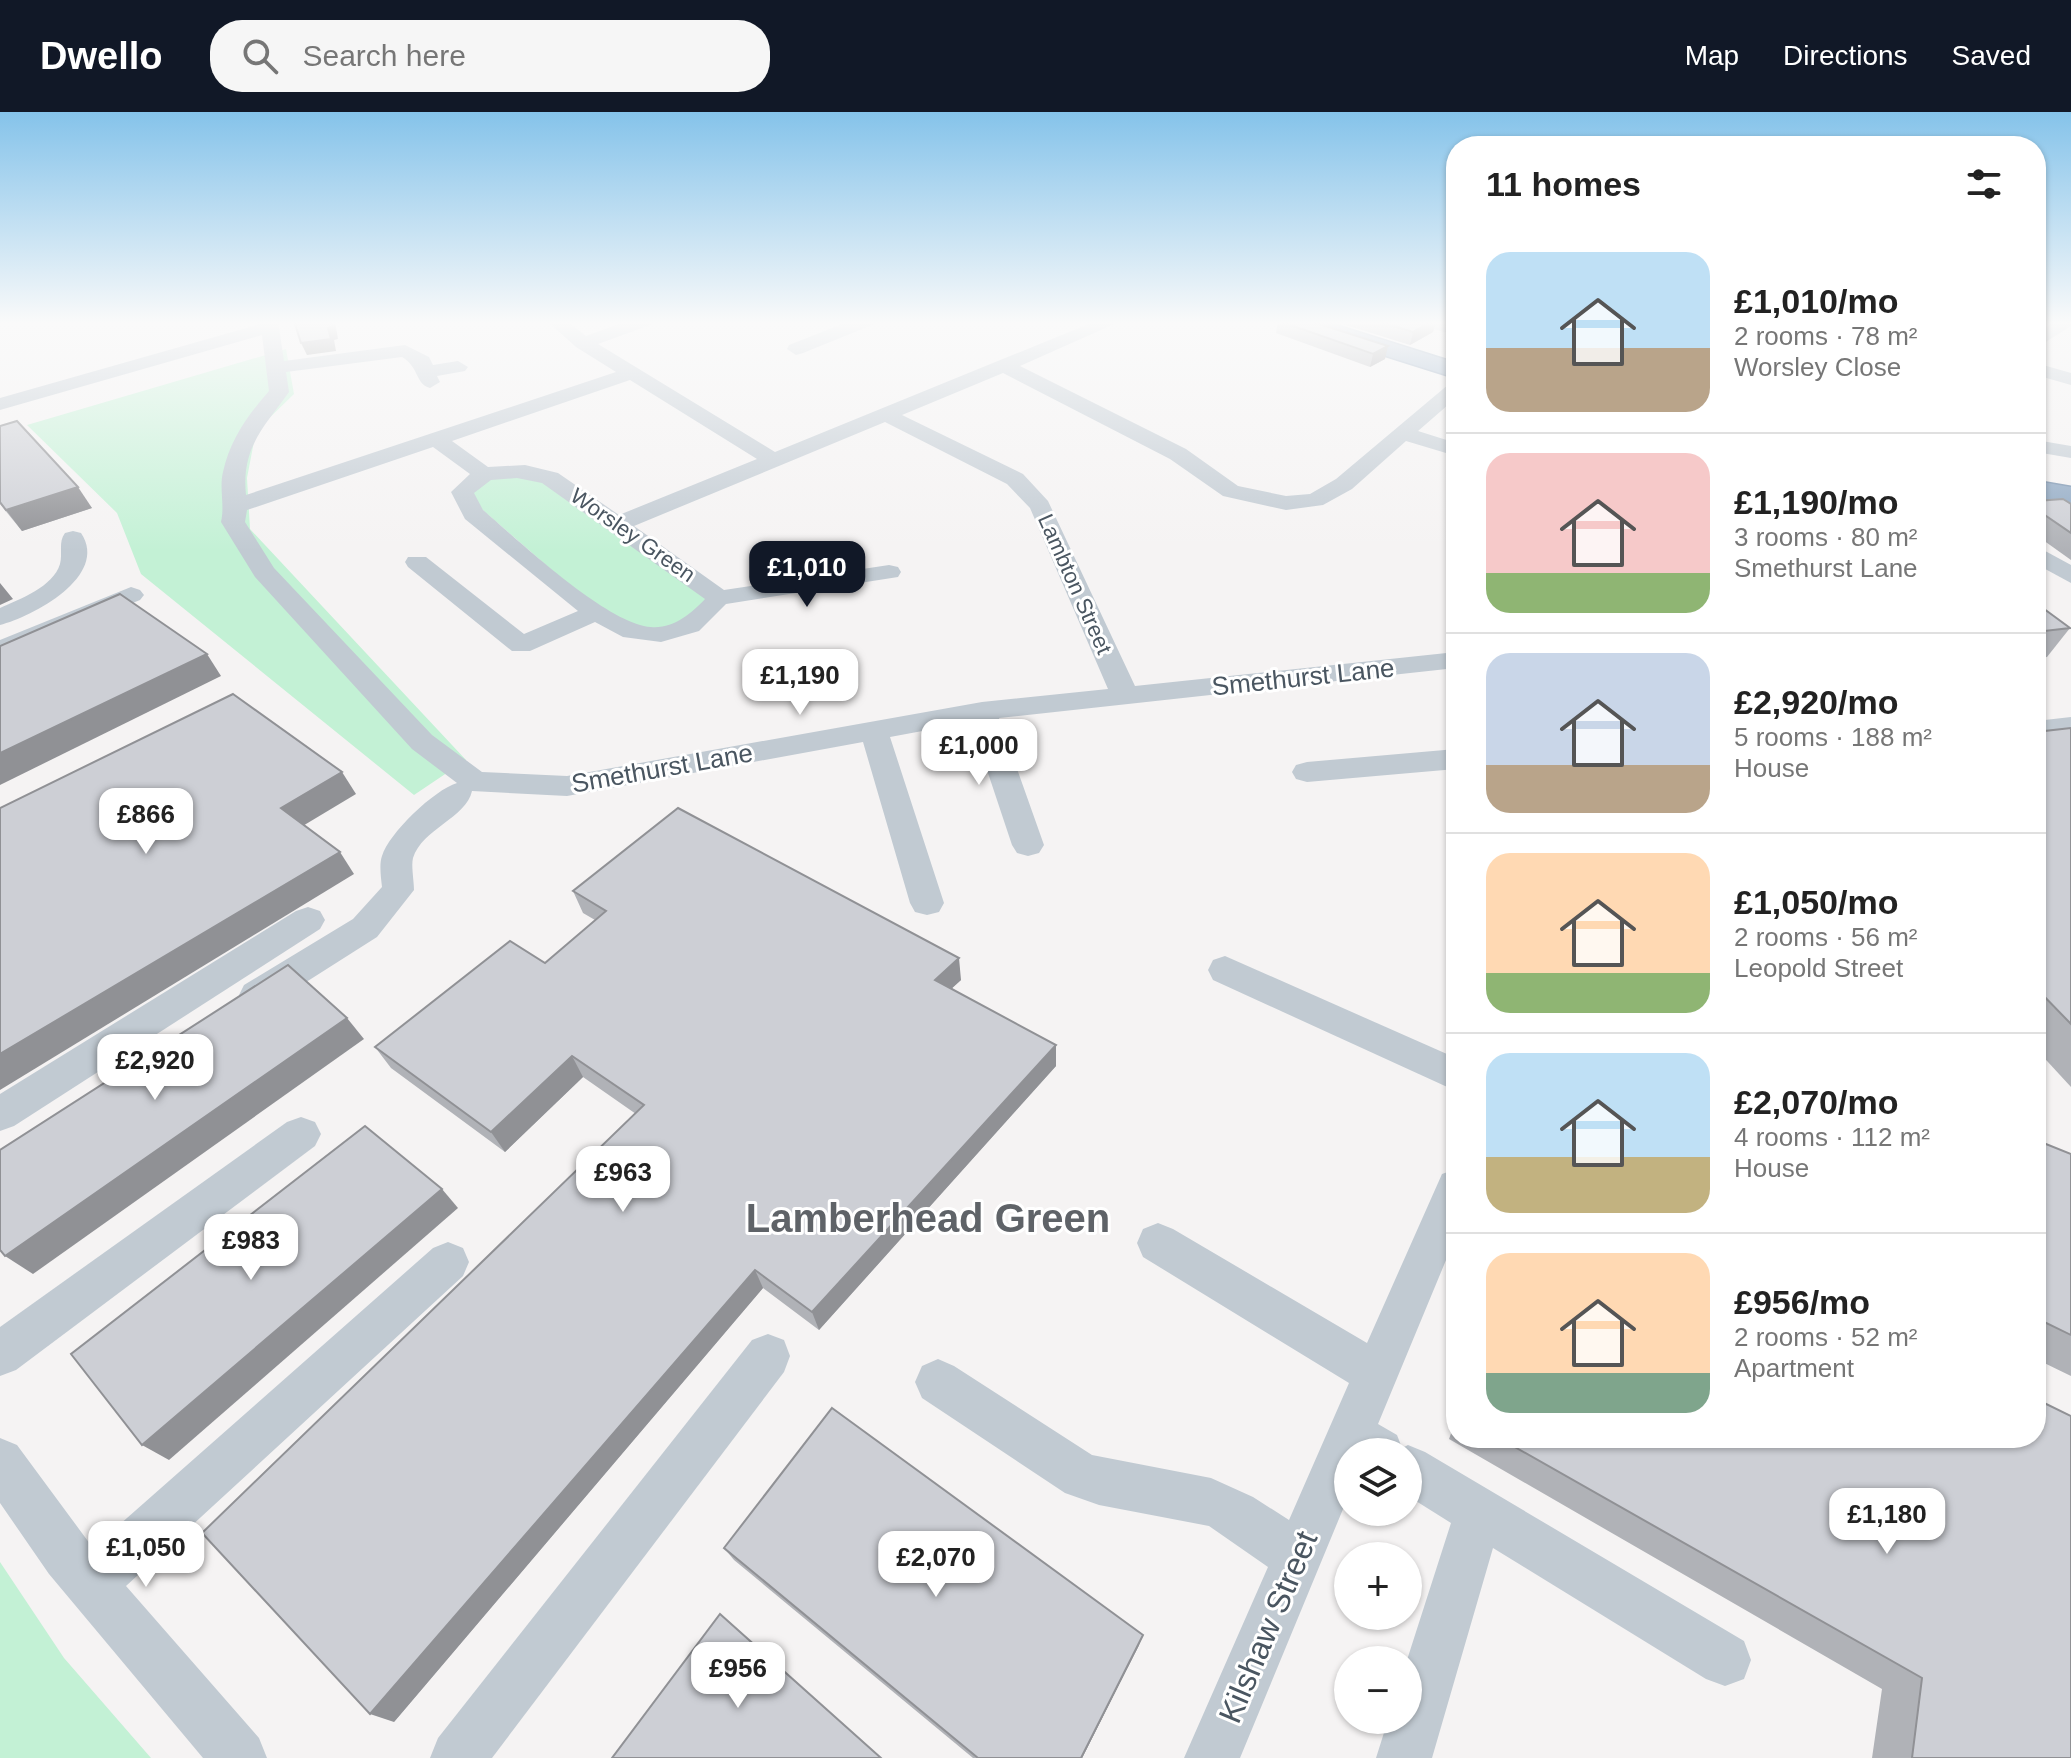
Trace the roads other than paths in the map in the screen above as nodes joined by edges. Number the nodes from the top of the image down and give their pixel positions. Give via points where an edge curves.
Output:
1 (22, 398) edge
2 (274, 398) edge
3 (560, 398) edge
4 (672, 398) edge
5 (928, 398) edge
6 (1070, 398) edge
7 (1445, 398) edge
8 (0, 404) edge
9 (887, 415) junction
10 (1405, 434) junction
11 (437, 440) junction
12 (1446, 447) edge
13 (2046, 448) edge
14 (2071, 452) edge
15 (775, 461) junction
16 (484, 474) junction
17 (2046, 492) edge
18 (2071, 496) edge
19 (236, 506) junction
20 (616, 525) junction
21 (73, 538) dead end
22 (2046, 560) edge
23 (417, 562) dead end
24 (889, 572) dead end
25 (2046, 576) edge
26 (2071, 578) edge
27 (131, 595) dead end
28 (718, 598) junction
29 (597, 612) junction
30 (0, 617) edge
31 (0, 649) edge
32 (1446, 661) edge
33 (1125, 695) junction
34 (982, 711) junction
35 (2071, 726) edge
36 (2046, 729) edge
37 (874, 730) junction
38 (1446, 760) edge
39 (1307, 772) dead end
40 (458, 793) dead end
41 (1028, 845) dead end
42 (927, 903) dead end
43 (308, 920) dead end
44 (1225, 970) dead end
45 (230, 1013) edge
46 (1446, 1070) edge
47 (0, 1114) edge
48 (301, 1134) dead end
49 (1446, 1210) edge
50 (1158, 1243) dead end
51 (448, 1262) dead end
52 (0, 1354) edge
53 (768, 1356) dead end
54 (1376, 1374) junction
55 (938, 1382) dead end
56 (1366, 1438) edge
57 (0, 1462) edge
58 (1422, 1477) edge
59 (1334, 1496) edge
60 (1479, 1512) junction
61 (1298, 1558) junction
62 (91, 1583) junction
63 (1725, 1660) dead end
64 (239, 1758) edge
65 (458, 1758) edge
66 (1212, 1758) edge
67 (1404, 1758) edge

1 - 8 street
2 - 19 street, Smethurst Lane via 251,425 233,474
3 - 11 street
4 - 15 street
5 - 9 street
6 - 10 street via 1178,454 1231,491 1286,503 1315,500 1344,484
7 - 10 street
9 - 15 street
9 - 33 street, Lambton Street via 1015,479 1040,506
10 - 12 street
11 - 16 street
11 - 19 street
13 - 14 street
15 - 20 street
16 - 20 street, Worsley Green via 519,470 550,478
16 - 29 street, Worsley Green via 462,492 473,514
17 - 18 highway
19 - 37 street, Smethurst Lane via 233,522 264,572 422,742 475,782 567,786
20 - 28 street, Worsley Green
21 - 30 street via 73,562 66,576 48,592
22 - 26 street
23 - 29 street via 521,645
24 - 28 street
25 - 26 street
27 - 31 street
28 - 29 street, Worsley Green via 684,629 649,635 614,624
32 - 33 street, Smethurst Lane
33 - 34 street, Smethurst Lane
34 - 37 street, Smethurst Lane
34 - 41 street
35 - 36 street
37 - 42 street
38 - 39 street
40 - 45 street via 416,829 397,857 398,890 365,928
43 - 47 street
44 - 46 street
48 - 52 street
49 - 54 street, Kilshaw Street
50 - 54 street
51 - 62 street
53 - 65 street
54 - 56 street, Kilshaw Street
55 - 61 street via 1082,1476 1226,1508
57 - 62 street
58 - 60 street
59 - 61 street, Kilshaw Street
60 - 63 street
60 - 67 street
61 - 66 street, Kilshaw Street
62 - 64 street

